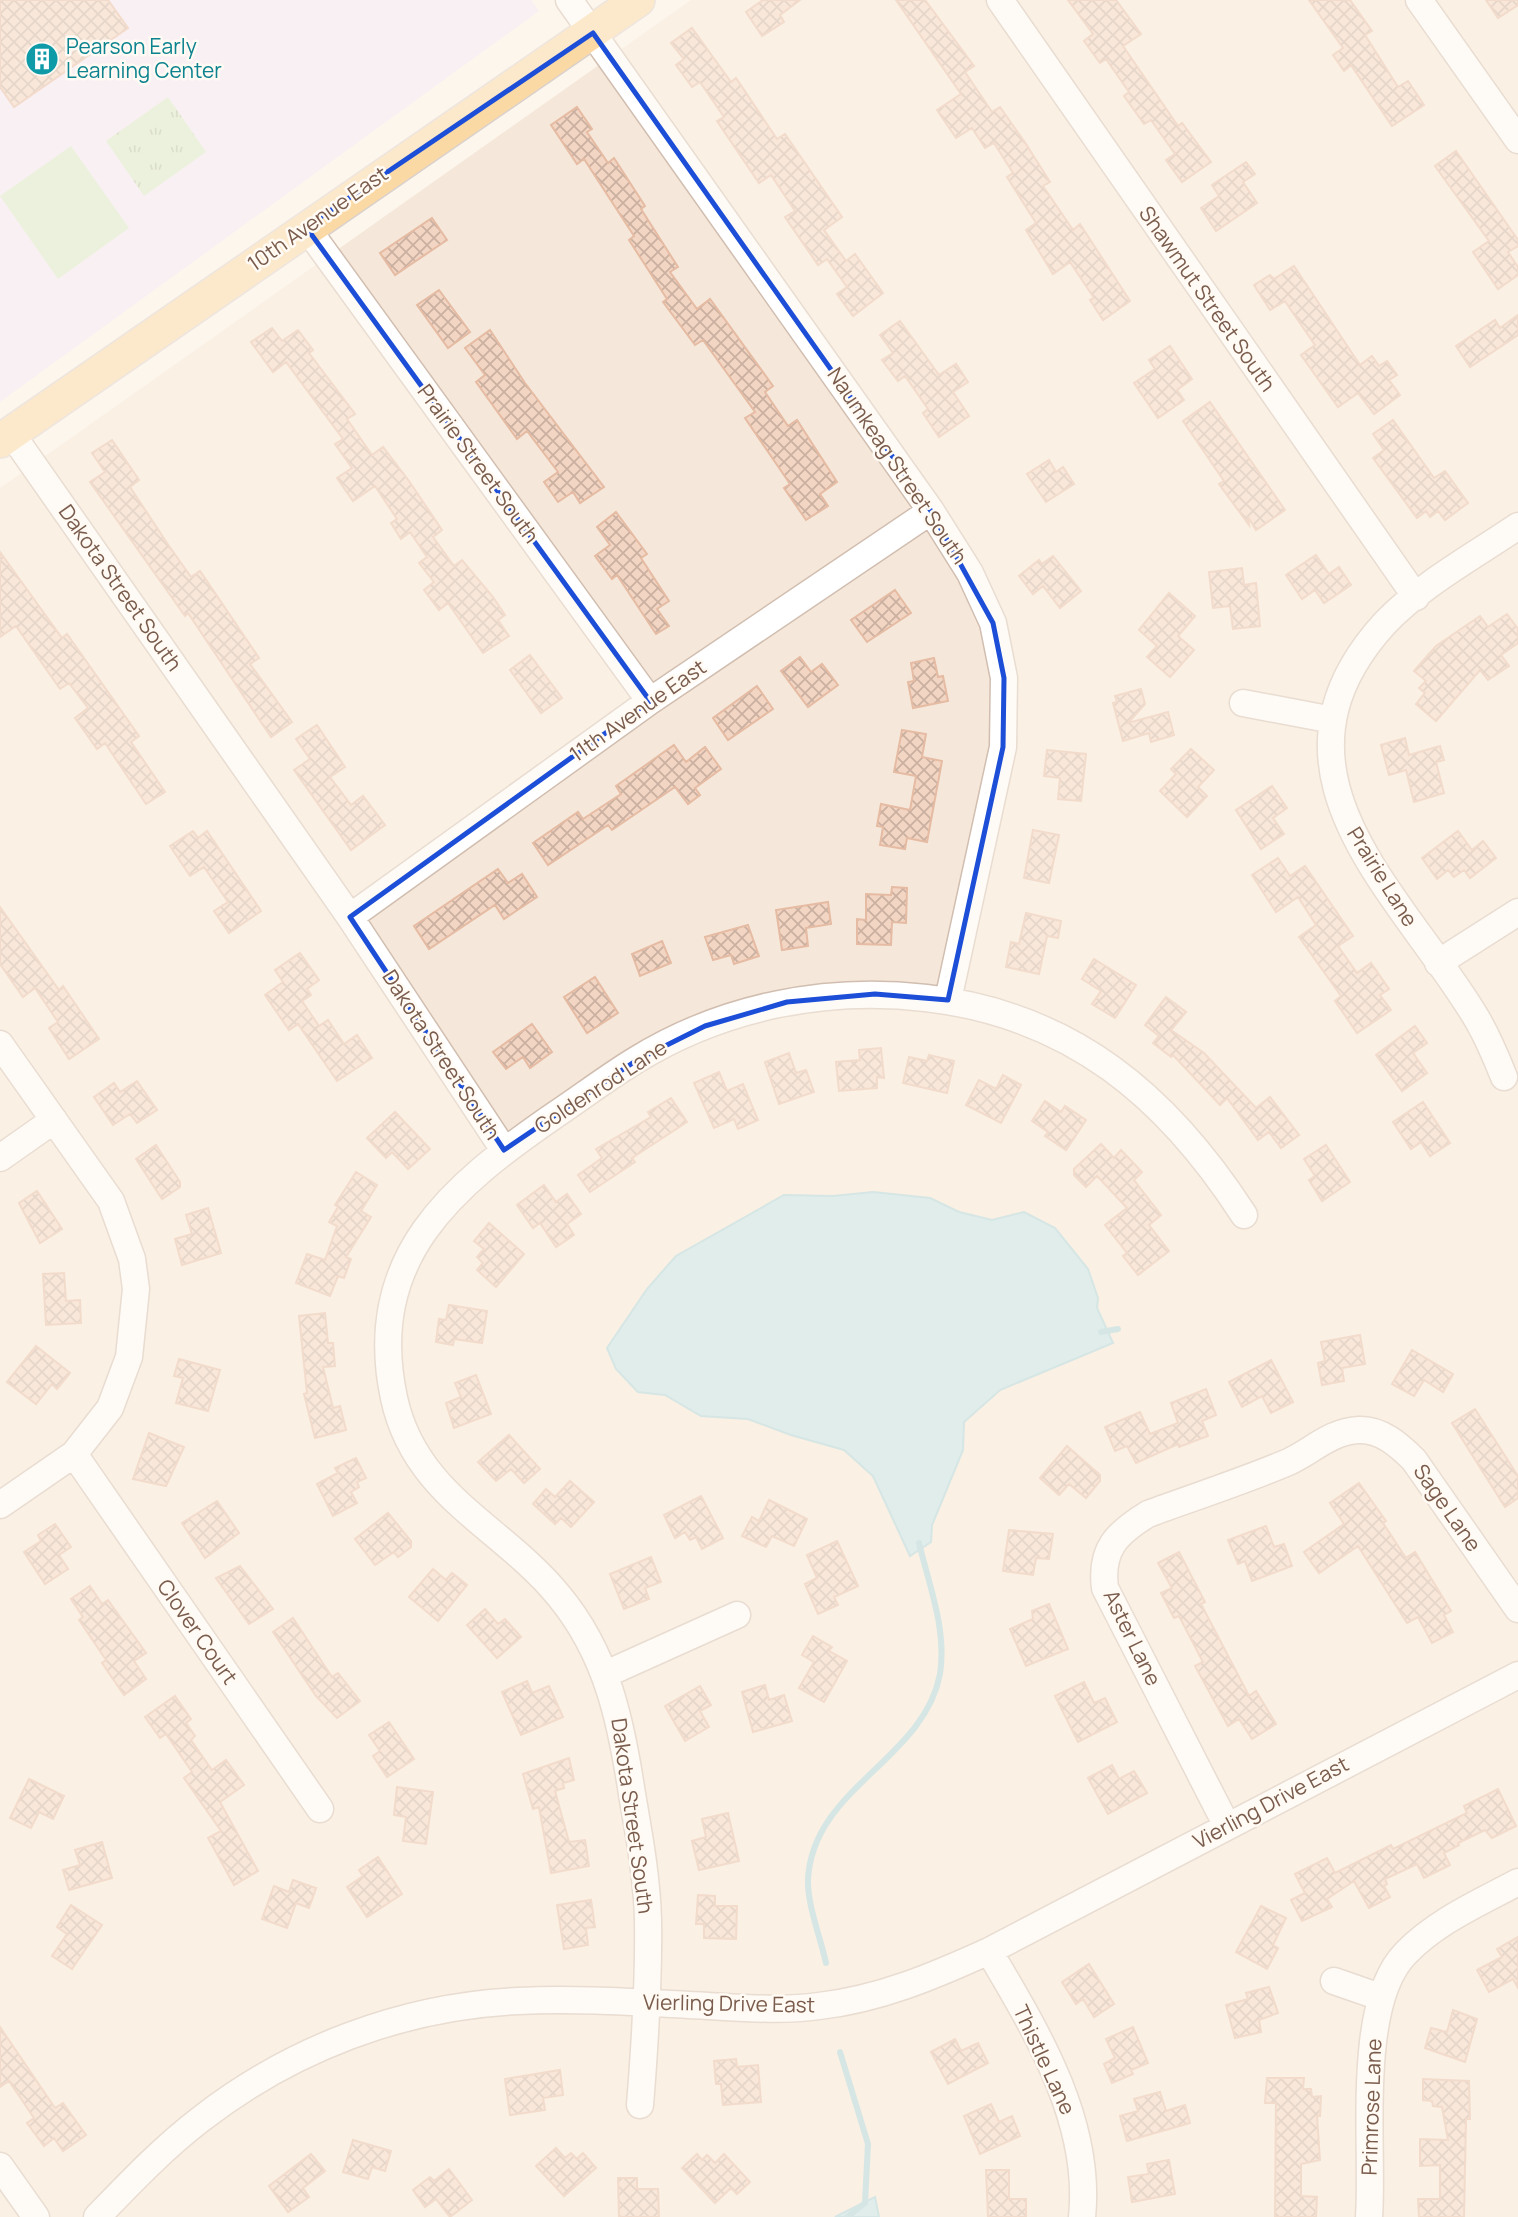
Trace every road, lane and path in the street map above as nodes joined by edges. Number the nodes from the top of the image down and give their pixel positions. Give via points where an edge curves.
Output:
1 (569, 0) edge
2 (638, 0) edge
3 (1000, 0) edge
4 (1419, 0) edge
5 (593, 33) junction
6 (1508, 104) edge
7 (1518, 140) edge
8 (306, 227) junction
9 (6, 437) edge
10 (931, 511) junction
11 (1518, 526) edge
12 (1416, 597) junction
13 (650, 701) junction
14 (1243, 703) dead end
15 (1333, 720) junction
16 (1518, 912) edge
17 (351, 917) junction
18 (1438, 963) junction
19 (948, 1000) junction
20 (0, 1044) edge
21 (1504, 1077) dead end
22 (54, 1120) junction
23 (504, 1150) junction
24 (0, 1158) edge
25 (1244, 1215) dead end
26 (1359, 1430) joint
27 (74, 1454) junction
28 (0, 1505) edge
29 (1518, 1609) edge
30 (737, 1615) dead end
31 (606, 1674) junction
32 (1518, 1675) edge
33 (320, 1809) dead end
34 (1227, 1826) junction
35 (1518, 1882) edge
36 (989, 1951) junction
37 (1334, 1981) dead end
38 (1380, 1997) junction
39 (646, 2003) junction
40 (640, 2105) dead end
41 (0, 2166) edge
42 (36, 2217) edge
43 (97, 2217) edge
44 (1082, 2217) edge
45 (1369, 2217) edge

1 - 5 street, Naumkeag Street South
2 - 5 main road, 10th Avenue East
3 - 12 street, Shawmut Street South
4 - 6 street
5 - 8 main road, 10th Avenue East
5 - 10 street, Naumkeag Street South
6 - 7 street
8 - 9 main road, 10th Avenue East
8 - 13 street, Prairie Street South
9 - 17 street, Dakota Street South
10 - 13 street, 11th Avenue East
10 - 19 street, Naumkeag Street South via 970,573 993,623 1004,678 1003,747
11 - 12 street, Prairie Lane
12 - 15 street, Prairie Lane via 1386,622 1363,651 1344,684
13 - 17 street, 11th Avenue East
14 - 15 street
15 - 18 street, Prairie Lane via 1333,767 1344,815 1367,861
16 - 18 street
17 - 23 street, Dakota Street South
18 - 21 street, Prairie Lane via 1477,1018
19 - 23 street, Goldenrod Lane via 876,994 826,996 719,1021 637,1060
19 - 25 street, Goldenrod Lane via 1026,1023 1064,1040 1130,1082 1200,1150
20 - 22 street
22 - 24 street
22 - 27 street via 111,1201 129,1249 136,1289 134,1325 121,1385 94,1431
23 - 31 street, Dakota Street South via 433,1216 401,1275 389,1335 394,1399 402,1426 429,1474 556,1591 593,1645
26 - 29 street, Sage Lane via 1386,1437 1414,1460
26 - 34 street, Aster Lane via 1329,1438 1287,1463 1148,1514 1128,1526 1106,1555 1105,1588
27 - 28 street
27 - 33 street, Clover Court
30 - 31 street
31 - 39 street, Dakota Street South via 624,1741 642,1858 648,1917
32 - 34 street, Vierling Drive East
34 - 36 street, Vierling Drive East
35 - 38 street, Primrose Lane via 1429,1932 1397,1964
36 - 39 street, Vierling Drive East via 909,1986 818,2007
36 - 44 street, Thistle Lane via 1061,2089 1075,2129 1082,2170
37 - 38 street
38 - 45 street, Primrose Lane via 1372,2049
39 - 40 street, Dakota Street South
39 - 43 street, Vierling Drive East via 516,2001 468,2006 420,2015 332,2042 290,2061 201,2119
41 - 42 street

